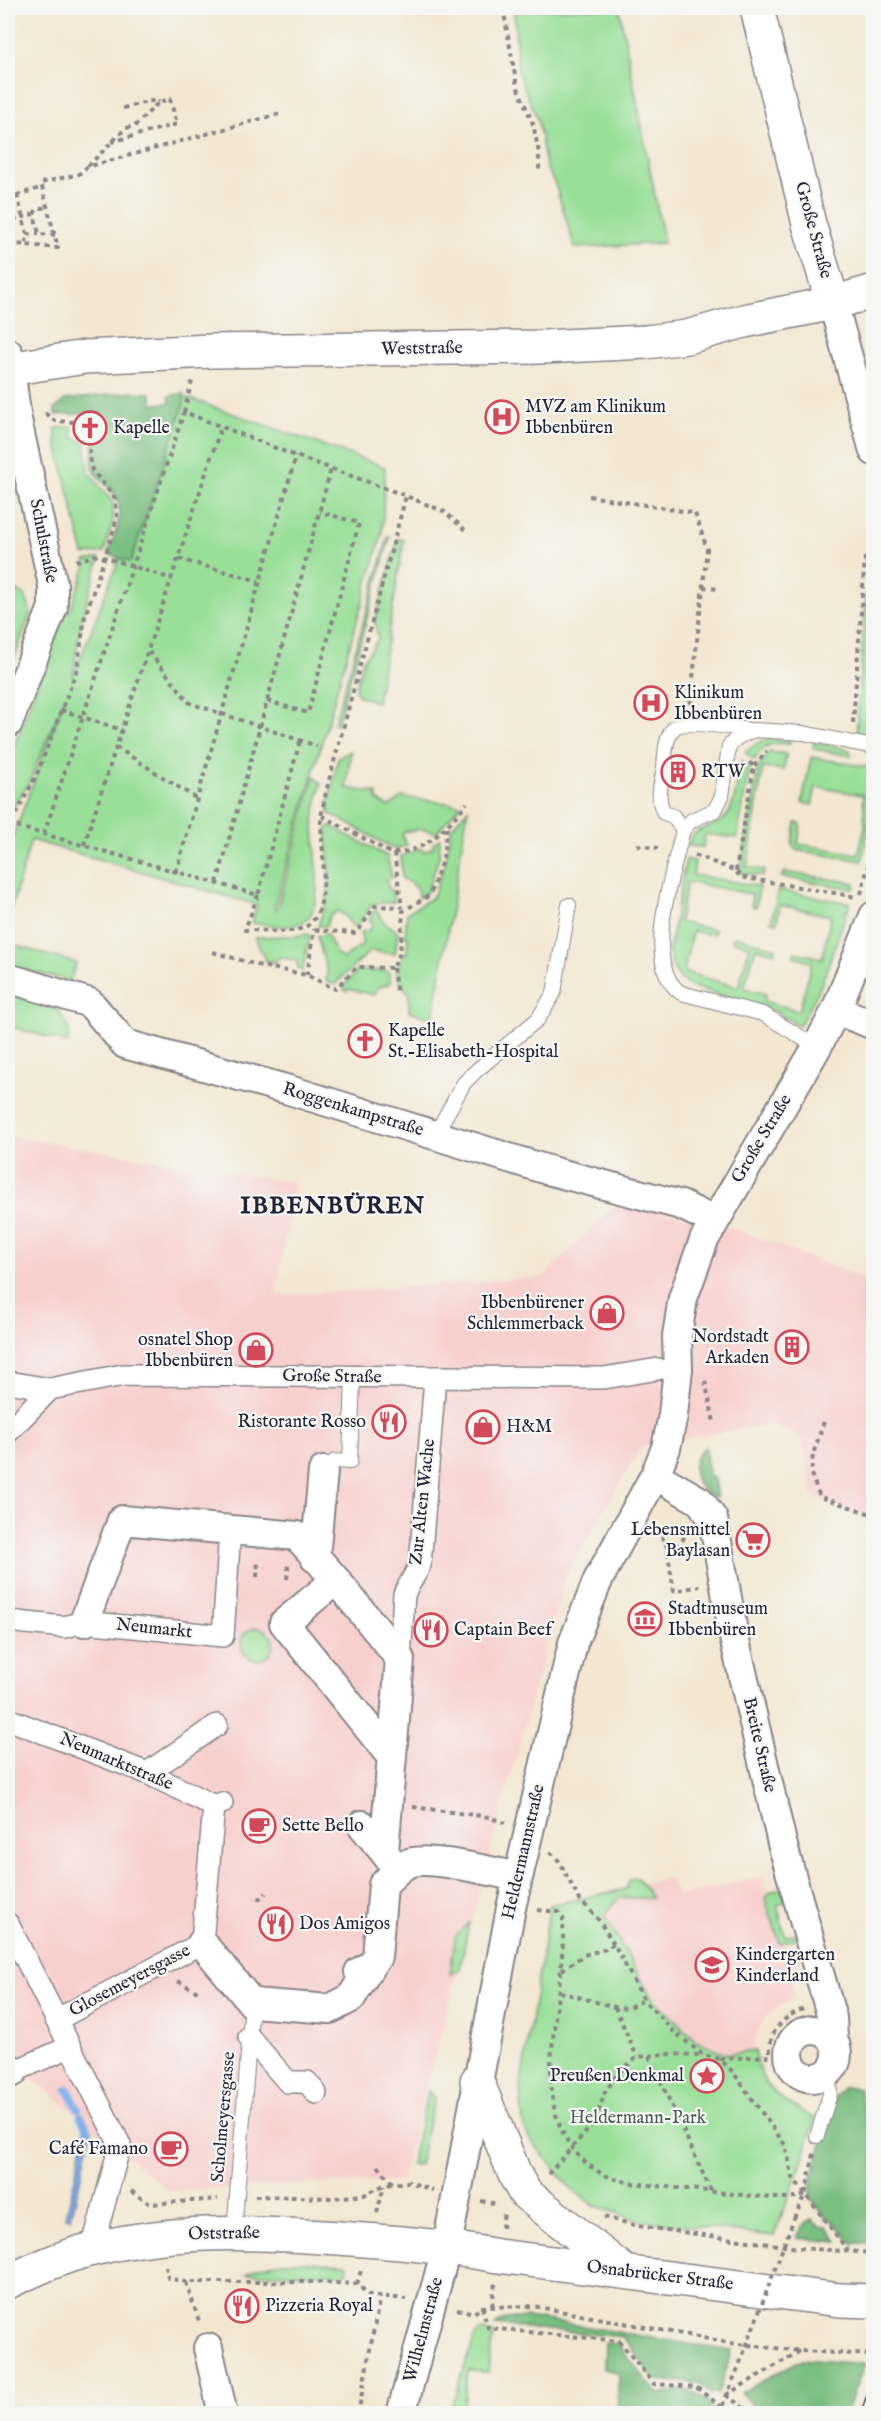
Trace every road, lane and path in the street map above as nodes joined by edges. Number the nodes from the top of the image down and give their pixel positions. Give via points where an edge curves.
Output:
1 (503, 8) edge
2 (757, 8) edge
3 (159, 102) junction
4 (123, 108) dead end
5 (279, 114) dead end
6 (130, 127) junction
7 (132, 136) junction
8 (111, 142) junction
9 (87, 167) junction
10 (539, 174) dead end
11 (43, 187) junction
12 (17, 195) junction
13 (8, 198) edge
14 (47, 207) junction
15 (34, 214) junction
16 (23, 217) junction
17 (27, 234) junction
18 (39, 234) junction
19 (55, 235) junction
20 (26, 245) junction
21 (873, 291) edge
22 (833, 303) junction
23 (8, 363) edge
24 (222, 427) junction
25 (873, 451) edge
26 (296, 456) junction
27 (331, 469) junction
28 (406, 496) junction
29 (589, 496) dead end
30 (320, 512) junction
31 (465, 530) dead end
32 (179, 559) junction
33 (133, 566) junction
34 (51, 567) junction
35 (172, 579) junction
36 (260, 581) junction
37 (703, 587) junction
38 (873, 588) edge
39 (718, 589) dead end
40 (148, 651) junction
41 (267, 701) junction
42 (61, 710) dead end
43 (221, 714) junction
44 (83, 717) junction
45 (8, 723) edge
46 (707, 726) junction
47 (260, 727) junction
48 (122, 730) junction
49 (754, 730) junction
50 (300, 741) junction
51 (852, 743) junction
52 (317, 746) dead end
53 (729, 746) junction
54 (116, 747) junction
55 (873, 747) edge
56 (197, 800) junction
57 (468, 803) dead end
58 (322, 816) junction
59 (8, 824) edge
60 (447, 826) junction
61 (683, 830) junction
62 (44, 834) junction
63 (873, 843) edge
64 (84, 845) junction
65 (637, 845) dead end
66 (678, 851) junction
67 (394, 853) junction
68 (736, 871) junction
69 (176, 872) junction
70 (217, 883) junction
71 (258, 895) junction
72 (568, 905) dead end
73 (403, 909) junction
74 (873, 916) edge
75 (310, 925) junction
76 (315, 930) junction
77 (213, 952) dead end
78 (393, 968) junction
79 (307, 975) junction
80 (8, 978) edge
81 (397, 994) dead end
82 (836, 1010) junction
83 (873, 1024) edge
84 (817, 1047) junction
85 (435, 1135) junction
86 (714, 1221) junction
87 (658, 1369) dead end
88 (353, 1377) junction
89 (435, 1378) junction
90 (705, 1380) dead end
91 (8, 1382) edge
92 (50, 1389) junction
93 (11, 1422) edge
94 (714, 1422) dead end
95 (824, 1422) dead end
96 (323, 1471) joint
97 (655, 1475) junction
98 (873, 1515) edge
99 (230, 1530) junction
100 (666, 1543) junction
101 (315, 1558) junction
102 (258, 1559) dead end
103 (278, 1561) dead end
104 (257, 1576) dead end
105 (287, 1579) dead end
106 (336, 1581) junction
107 (724, 1581) junction
108 (8, 1621) edge
109 (84, 1622) junction
110 (400, 1659) junction
111 (8, 1719) edge
112 (217, 1725) dead end
113 (390, 1755) junction
114 (147, 1773) junction
115 (387, 1803) junction
116 (362, 1826) dead end
117 (528, 1829) junction
118 (391, 1861) junction
119 (517, 1877) junction
120 (266, 1893) dead end
121 (258, 1900) dead end
122 (511, 1908) junction
123 (8, 1924) edge
124 (202, 1943) junction
125 (615, 1944) junction
126 (562, 1971) junction
127 (178, 1981) dead end
128 (560, 1992) junction
129 (201, 1994) dead end
130 (644, 2000) junction
131 (827, 2001) junction
132 (252, 2003) junction
133 (615, 2007) junction
134 (56, 2020) junction
135 (249, 2037) junction
136 (832, 2039) junction
137 (69, 2048) junction
138 (703, 2055) junction
139 (649, 2056) junction
140 (637, 2057) junction
141 (720, 2059) junction
142 (10, 2069) edge
143 (829, 2072) junction
144 (477, 2081) junction
145 (316, 2093) dead end
146 (818, 2136) joint
147 (573, 2149) junction
148 (378, 2166) dead end
149 (541, 2183) junction
150 (394, 2184) junction
151 (711, 2192) junction
152 (805, 2195) junction
153 (236, 2197) junction
154 (456, 2197) junction
155 (150, 2205) dead end
156 (598, 2216) dead end
157 (234, 2233) junction
158 (447, 2246) junction
159 (92, 2249) junction
160 (849, 2252) junction
161 (873, 2253) edge
162 (166, 2268) dead end
163 (625, 2272) junction
164 (8, 2282) edge
165 (186, 2282) junction
166 (380, 2296) junction
167 (873, 2301) edge
168 (432, 2302) junction
169 (482, 2307) junction
170 (208, 2348) joint
171 (801, 2351) junction
172 (873, 2355) edge
173 (726, 2395) junction
174 (721, 2408) junction
175 (223, 2414) edge
176 (358, 2414) edge
177 (401, 2414) edge
178 (719, 2414) edge
179 (752, 2414) edge

1 - 10 path via 517,86 535,134
2 - 22 main road, Große Straße via 809,224
3 - 4 path
3 - 6 path
3 - 7 path via 170,99 177,124
5 - 9 path
6 - 7 path
6 - 8 path
7 - 8 path
8 - 9 path
9 - 11 path via 79,174 41,183
11 - 12 path
11 - 14 path
12 - 13 path
12 - 16 path
14 - 15 path
14 - 19 path
15 - 16 path
15 - 18 path
16 - 17 path
16 - 20 path via 9,220 15,244
17 - 18 path
17 - 20 path
18 - 19 path
19 - 20 path via 58,248
21 - 22 main road, Weststraße
22 - 23 main road, Weststraße via 687,337 646,342 211,351
22 - 25 street, Große Straße
23 - 34 street, Schulstraße
24 - 26 path
24 - 32 path
24 - 33 path via 184,412
26 - 27 path
26 - 36 path
27 - 28 path
27 - 30 path
28 - 31 path via 445,512
28 - 58 path via 336,749
29 - 37 path via 695,513 707,549
30 - 41 path
30 - 41 path via 359,523 308,713
32 - 35 path
32 - 36 path
33 - 34 path via 98,555
33 - 35 path
33 - 44 path
34 - 45 street, Schulstraße via 53,607
35 - 40 path
36 - 43 path
37 - 39 path
37 - 46 path via 689,702
38 - 51 path via 865,557
40 - 43 path via 190,703
40 - 48 path
41 - 47 path
42 - 44 path
43 - 47 path
43 - 56 path
44 - 48 path
44 - 62 path
46 - 49 lane
46 - 61 lane via 682,724 668,738 660,806
47 - 50 path
47 - 70 path
48 - 54 path
49 - 51 lane via 803,733
49 - 53 lane
50 - 52 path
50 - 71 path
51 - 55 lane
53 - 61 lane via 722,796 715,810 692,820
53 - 68 path via 754,766
54 - 56 path
54 - 64 path
56 - 69 path
57 - 60 path
58 - 67 path
58 - 75 path via 324,880 319,911
59 - 62 path
60 - 67 path via 438,837
60 - 73 path via 443,858 430,895
61 - 66 lane
62 - 64 path
63 - 68 path via 860,898 740,877
64 - 69 path
65 - 66 path
66 - 68 path
66 - 84 lane via 660,950 673,988 764,1014
67 - 73 path
69 - 70 path
70 - 71 path
71 - 75 path via 245,930 289,932
72 - 85 lane via 554,993 538,1019 464,1083
73 - 76 path via 375,906 356,933
73 - 78 path via 400,953
74 - 82 street, Große Straße
75 - 76 path
76 - 79 path
77 - 79 path
78 - 79 path via 357,967 335,989
78 - 81 path
80 - 85 street, Roggenkampstraße via 90,1003 125,1044
82 - 83 street
82 - 84 street, Große Straße
84 - 86 street, Große Straße
85 - 86 street, Roggenkampstraße via 681,1205
86 - 97 street, Große Straße via 682,1298 673,1415
87 - 89 street, Große Straße via 604,1378
88 - 89 street, Große Straße
88 - 92 street, Große Straße via 123,1375
88 - 96 lane via 350,1462 335,1461
89 - 110 street, Zur Alten Wache via 420,1565 404,1594
90 - 94 path
91 - 92 street, Große Straße
92 - 93 street
95 - 98 path via 811,1474 820,1497
96 - 101 street
97 - 107 street, Breite Straße via 700,1500 713,1519
97 - 117 street, Heldermannstraße via 598,1580 573,1643
99 - 101 street via 297,1536
99 - 109 street via 122,1520
99 - 109 street, Neumarkt via 223,1636
100 - 100 path via 662,1534 665,1528 681,1528 681,1543
100 - 107 path via 674,1591
101 - 106 street
102 - 104 path
103 - 105 path via 288,1562
106 - 110 street
106 - 113 street via 284,1623
107 - 131 street, Breite Straße via 782,1843
108 - 109 street, Neumarkt via 64,1627
110 - 113 street
111 - 114 street, Neumarktstraße
112 - 114 street via 174,1760
113 - 115 street
114 - 124 street, Neumarktstraße via 218,1804
115 - 117 path via 489,1817
115 - 118 street
116 - 118 street
117 - 119 street, Heldermannstraße
117 - 125 path via 559,1862 579,1899
118 - 119 street via 451,1864
118 - 132 street via 383,1885 377,1957 365,1969 351,1998 330,2009
119 - 122 street, Heldermannstraße
120 - 121 path
122 - 126 path via 559,1912 563,1918
122 - 144 street, Heldermannstraße
123 - 134 street
124 - 132 street, Glosemeyersgasse
124 - 134 street, Glosemeyersgasse
125 - 126 path via 584,1955
125 - 130 path
126 - 128 path
127 - 129 path
128 - 133 path
128 - 147 path via 551,2081 562,2134
130 - 133 path via 627,2008
130 - 138 path
131 - 136 street, Breite Straße
131 - 141 path via 783,2019 772,2035 770,2056
132 - 135 lane, Scholmeyersgasse
133 - 140 path
134 - 137 street
135 - 145 street via 288,2082 307,2082
135 - 153 lane, Scholmeyersgasse
136 - 143 street, Breite Straße via 837,2053
136 - 143 street via 823,2031 806,2030 796,2036 788,2050 792,2067 803,2076 816,2078
137 - 142 street
137 - 159 street via 120,2145
138 - 139 path
138 - 141 path
139 - 140 path
139 - 151 path
140 - 147 path via 618,2073 605,2092 595,2122
141 - 152 path via 734,2072 785,2145 793,2178
143 - 146 lane, Breite Straße via 830,2094
144 - 149 main road via 516,2177
144 - 154 street, Heldermannstraße
146 - 152 path
147 - 149 path
147 - 151 path via 586,2164 607,2176
148 - 150 path
149 - 154 path via 506,2205
149 - 163 main road
150 - 153 path via 364,2195 332,2198
150 - 154 path via 409,2182
151 - 152 path via 772,2198
152 - 160 path
152 - 173 path, bridge
153 - 155 path
153 - 157 lane, Scholmeyersgasse
154 - 158 street, Heldermannstraße
156 - 160 path via 638,2226
157 - 158 main road, Oststraße
157 - 159 main road, Oststraße via 158,2237
158 - 163 main road, Osnabrücker Straße
158 - 168 street, Wilhelmstraße
159 - 164 main road, Oststraße
160 - 161 path
162 - 165 path via 168,2277
163 - 167 main road, Osnabrücker Straße
165 - 166 path via 357,2284 369,2295
165 - 170 path
166 - 168 path
166 - 176 path
168 - 169 path via 474,2313
168 - 177 street, Wilhelmstraße
169 - 171 path via 533,2306 730,2343
169 - 174 path via 488,2328 619,2341 654,2384 696,2387
170 - 175 street
171 - 172 path
171 - 173 path
173 - 174 path
173 - 179 path
174 - 178 path

